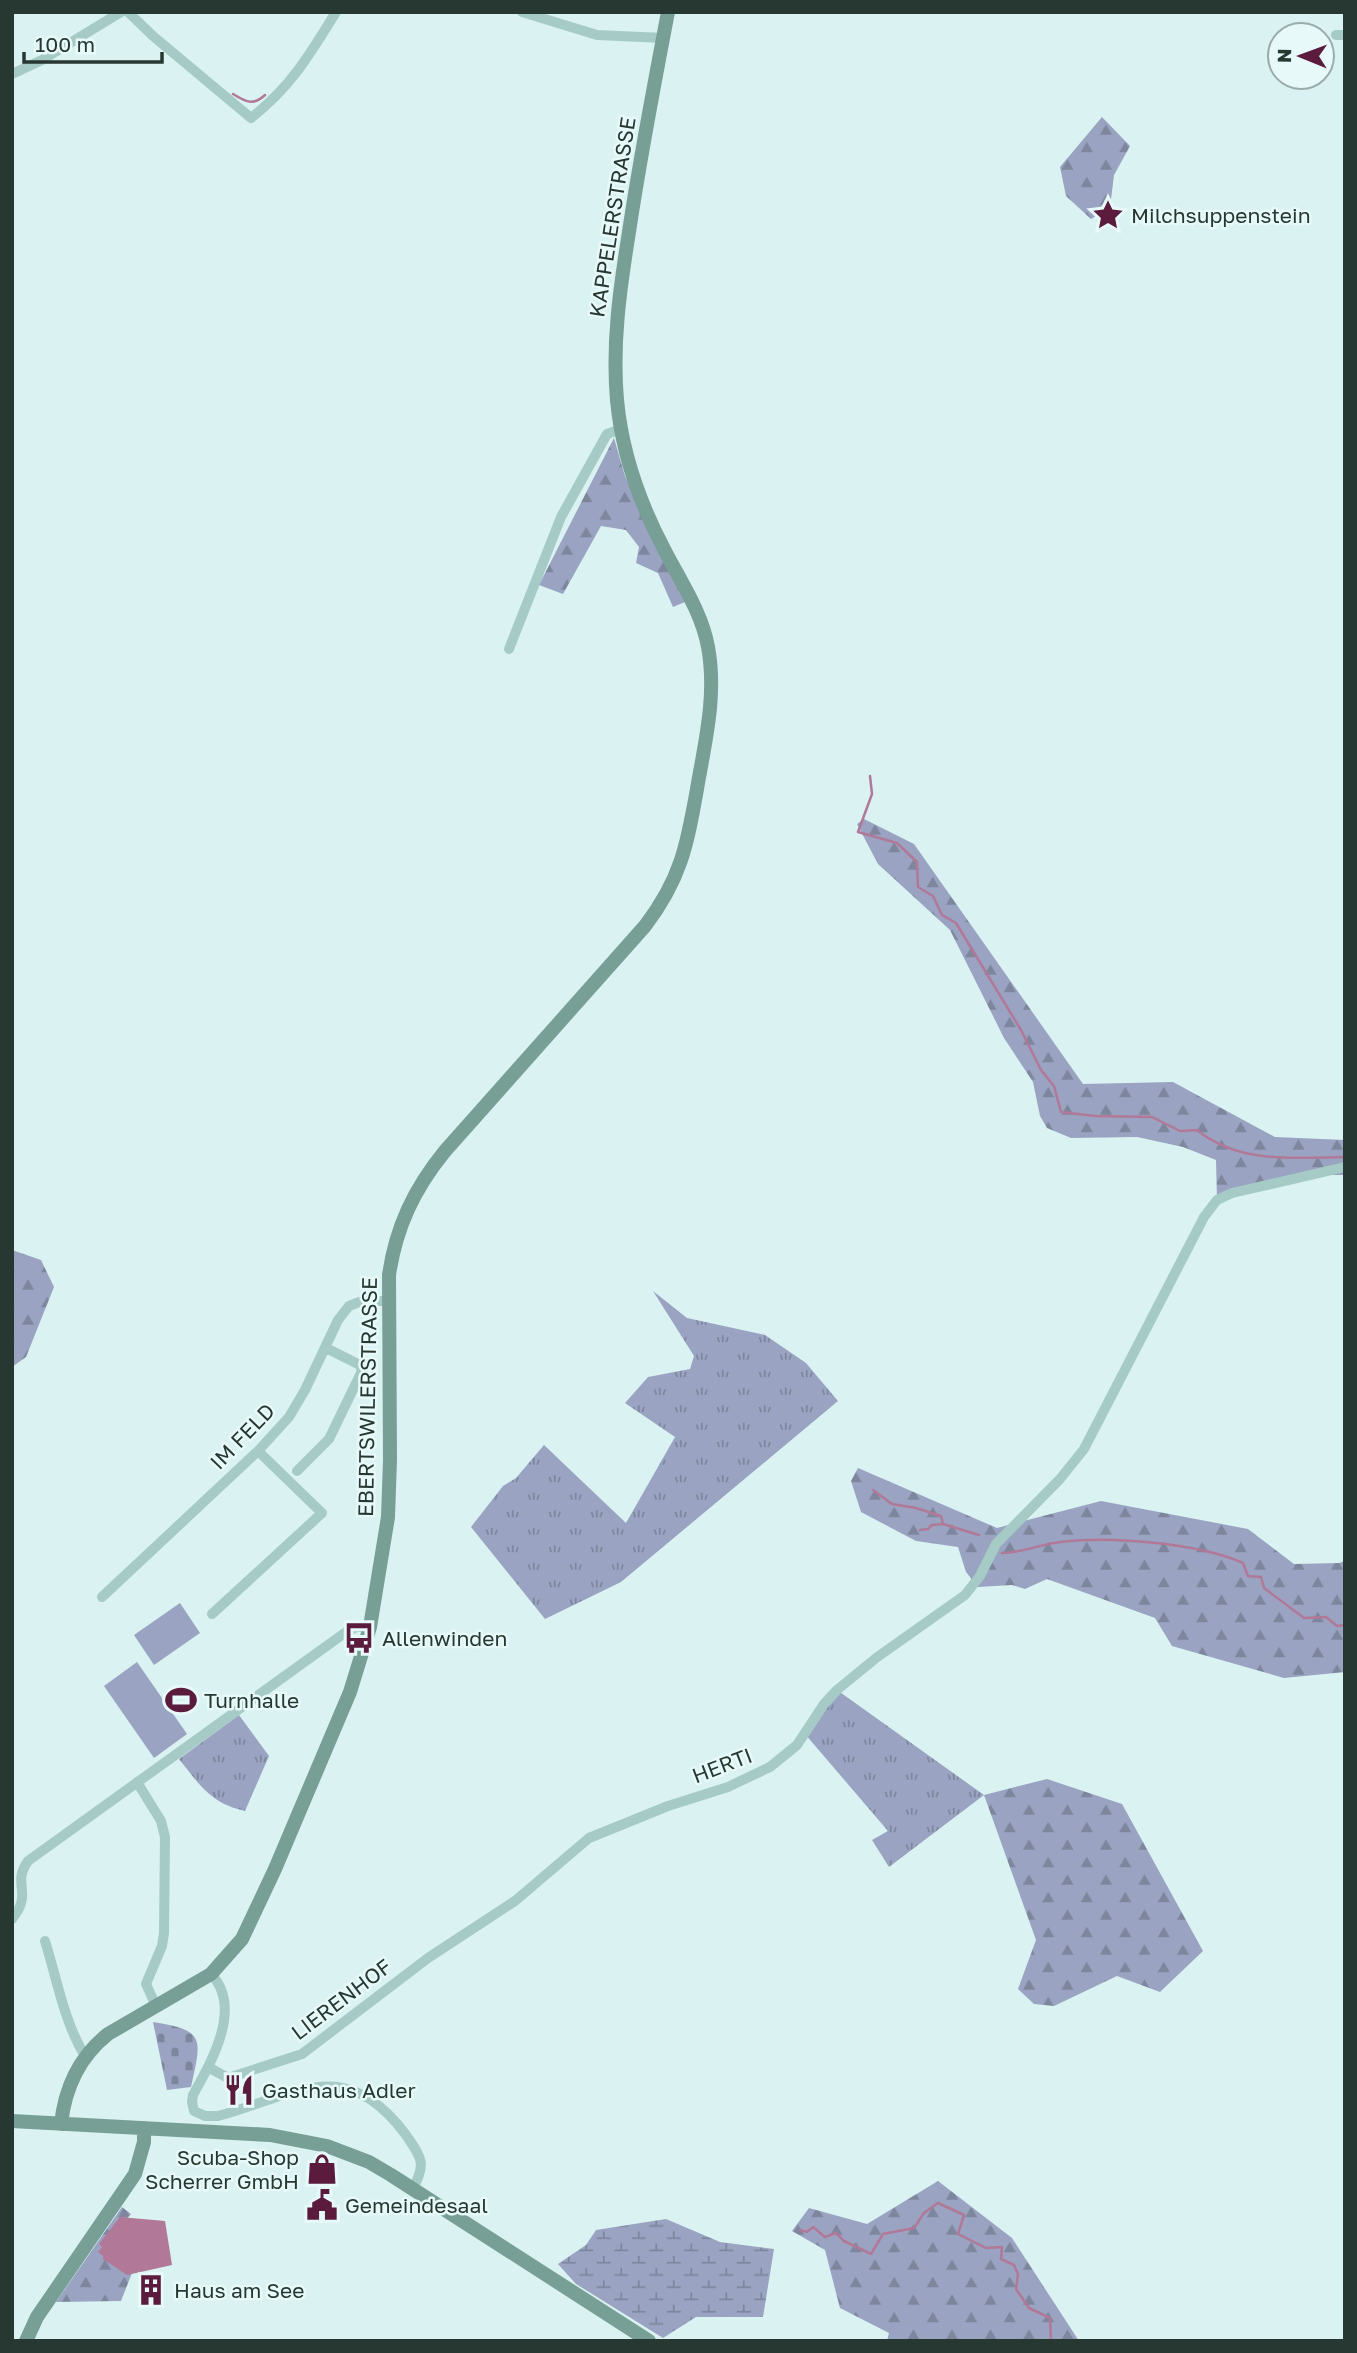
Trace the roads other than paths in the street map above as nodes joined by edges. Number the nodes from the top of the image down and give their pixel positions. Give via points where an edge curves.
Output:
1 (121, 12) edge
2 (128, 12) edge
3 (336, 12) edge
4 (522, 12) edge
5 (668, 12) edge
6 (664, 38) junction
7 (12, 74) edge
8 (621, 429) junction
9 (509, 649) dead end
10 (1345, 1167) edge
11 (388, 1301) junction
12 (326, 1348) junction
13 (258, 1451) junction
14 (298, 1471) dead end
15 (102, 1597) dead end
16 (212, 1614) dead end
17 (370, 1627) junction
18 (137, 1782) junction
19 (12, 1919) edge
20 (487, 1920) joint
21 (46, 1941) dead end
22 (211, 1974) junction
23 (156, 2006) junction
24 (85, 2056) junction
25 (208, 2067) junction
26 (12, 2121) edge
27 (61, 2123) junction
28 (144, 2128) junction
29 (412, 2188) junction
30 (26, 2341) edge
31 (649, 2341) edge

1 - 7 street
2 - 3 street via 251,118 294,78
4 - 6 street via 597,35
5 - 6 street, KAPPELERSTRASSE
6 - 8 street, KAPPELERSTRASSE via 617,311 615,357
8 - 9 street via 607,434 561,517
8 - 11 street, EBERTSWILERSTRASSE via 642,502 695,609 710,655 711,710 685,851 668,894 645,926 424,1178 399,1229
10 - 20 street, HERTI via 1217,1199 1084,1449 996,1544 964,1595 837,1690 797,1745 751,1777 589,1838
11 - 12 street, IM FELD via 349,1306
11 - 17 street, EBERTSWILERSTRASSE via 390,1493
12 - 13 street, IM FELD via 289,1417
12 - 14 street via 358,1364 361,1373 329,1439
13 - 15 street, IM FELD
13 - 16 street via 321,1513
17 - 18 street via 346,1632
17 - 22 street, EBERTSWILERSTRASSE via 334,1735 275,1869 242,1939
18 - 19 street via 28,1861 21,1870 23,1901
18 - 23 street via 161,1821 166,1851 164,1933 146,1984
20 - 25 street, LIERENHOF via 428,1958 302,2054 228,2078
21 - 24 street
22 - 23 street, EBERTSWILERSTRASSE
22 - 25 street via 220,1984 226,2005
23 - 24 street, EBERTSWILERSTRASSE via 108,2034
24 - 27 street, EBERTSWILERSTRASSE via 69,2084
25 - 29 street via 192,2102 194,2111 205,2116 320,2086 335,2085 366,2096 391,2117 416,2150 422,2169
26 - 27 street
27 - 28 street
28 - 29 street via 299,2139 369,2162
28 - 30 street via 135,2174 37,2317
29 - 31 street

